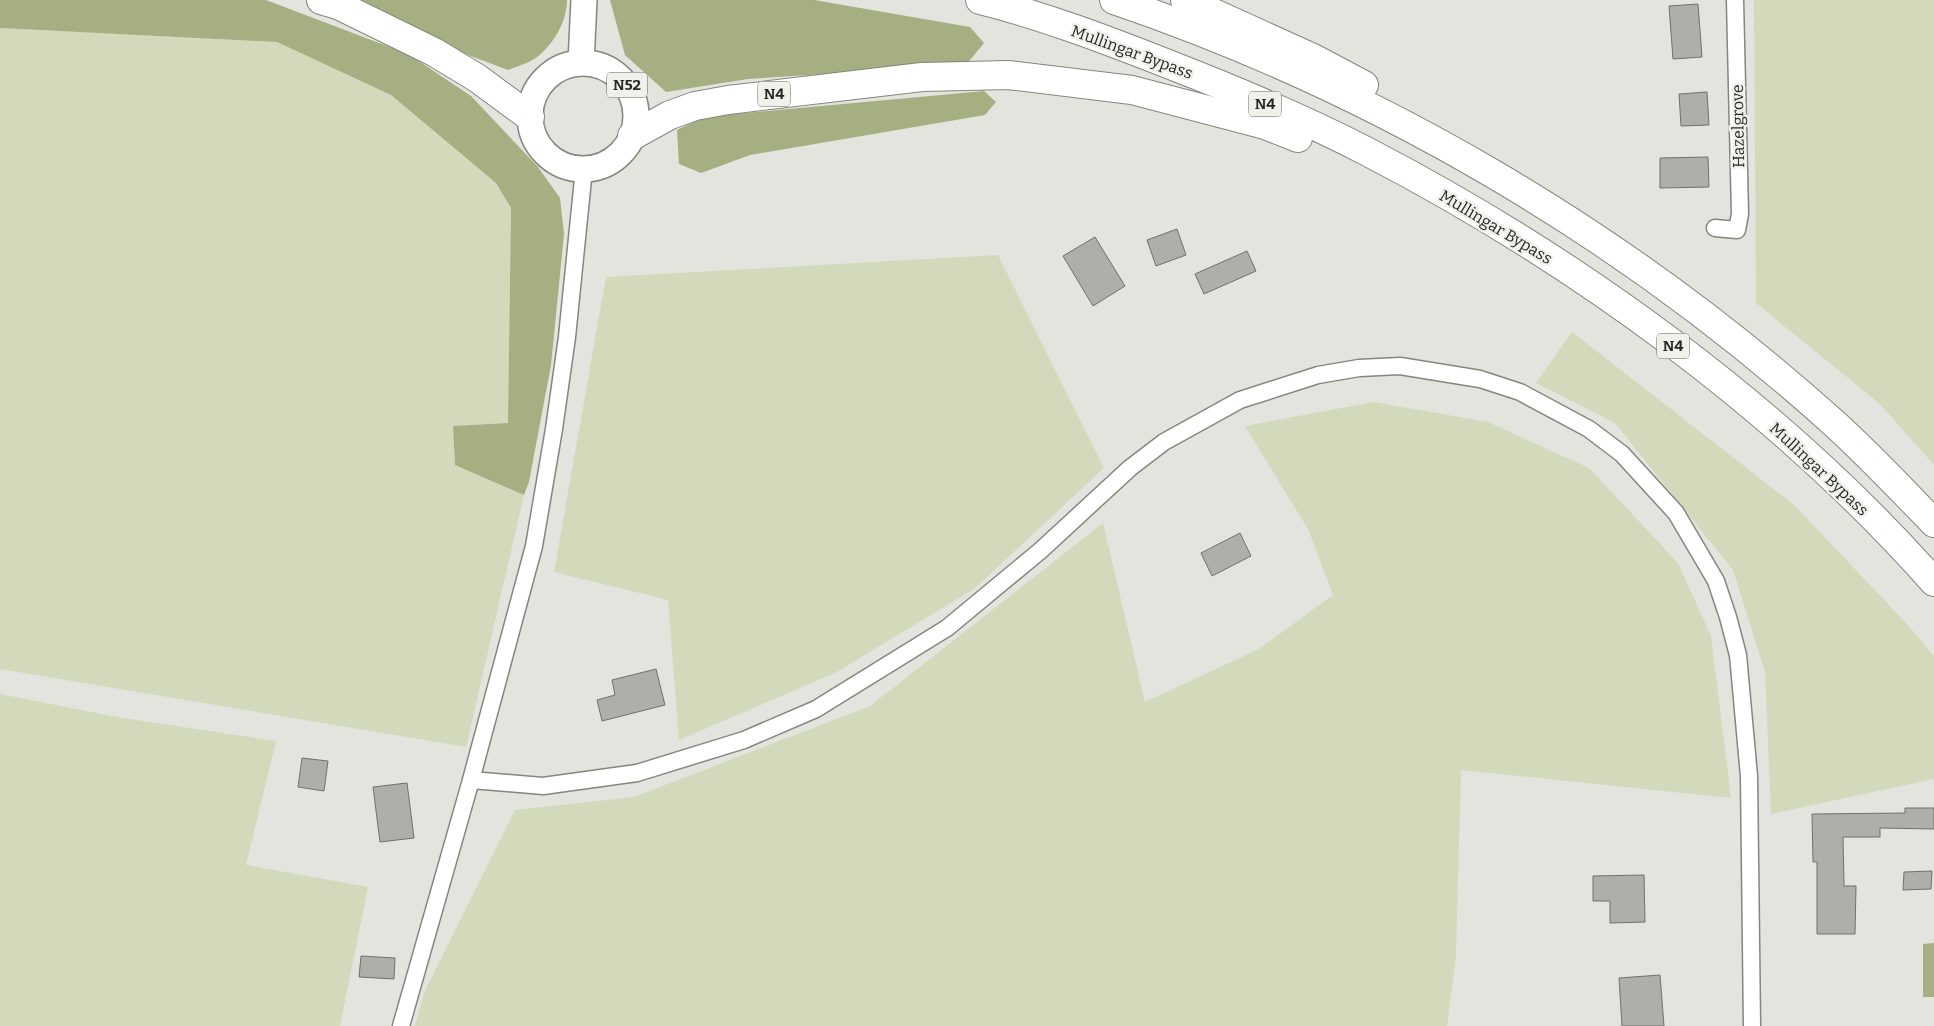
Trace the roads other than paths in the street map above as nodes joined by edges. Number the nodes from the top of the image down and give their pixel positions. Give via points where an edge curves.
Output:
1 (321, 0) edge
2 (980, 0) edge
3 (1114, 0) edge
4 (1186, 0) edge
5 (1735, 0) edge
6 (584, 3) edge
7 (581, 63) junction
8 (530, 117) junction
9 (632, 136) junction
10 (584, 169) junction
11 (1576, 225) junction
12 (1715, 228) dead end
13 (1532, 247) junction
14 (1934, 523) edge
15 (1934, 582) edge
16 (472, 780) junction
17 (401, 1026) edge
18 (1752, 1026) edge

1 - 8 highway via 338,5 434,52 477,78
2 - 13 highway, Mullingar Bypass / N4 via 1108,41 1233,89 1365,150
3 - 11 highway, N4 via 1242,49 1360,102 1460,155
4 - 11 highway, N4 via 1315,58 1412,112 1556,196
5 - 12 street, Hazelgrove via 1740,214 1737,230
6 - 7 main road
7 - 8 main road via 565,66 545,79 532,100
7 - 9 main road, N52 via 599,65 627,85 634,101 636,118
8 - 10 main road via 532,132 551,158 566,166
9 - 10 main road via 612,160
9 - 13 highway, N4 via 670,115 695,106 775,94 922,77 1008,75 1076,81 1132,90 1265,125 1332,152 1427,201
10 - 16 street via 567,337 534,546
11 - 14 highway, N4 via 1683,301 1778,376 1837,426
13 - 15 highway, Mullingar Bypass / N4 via 1623,308 1713,375 1807,455
16 - 17 street
16 - 18 street via 543,786 637,773 744,740 816,709 947,628 1040,551 1130,468 1164,442 1240,400 1318,375 1359,368 1400,366 1480,379 1520,392 1589,429 1622,454 1676,513 1716,581 1738,655 1747,757

